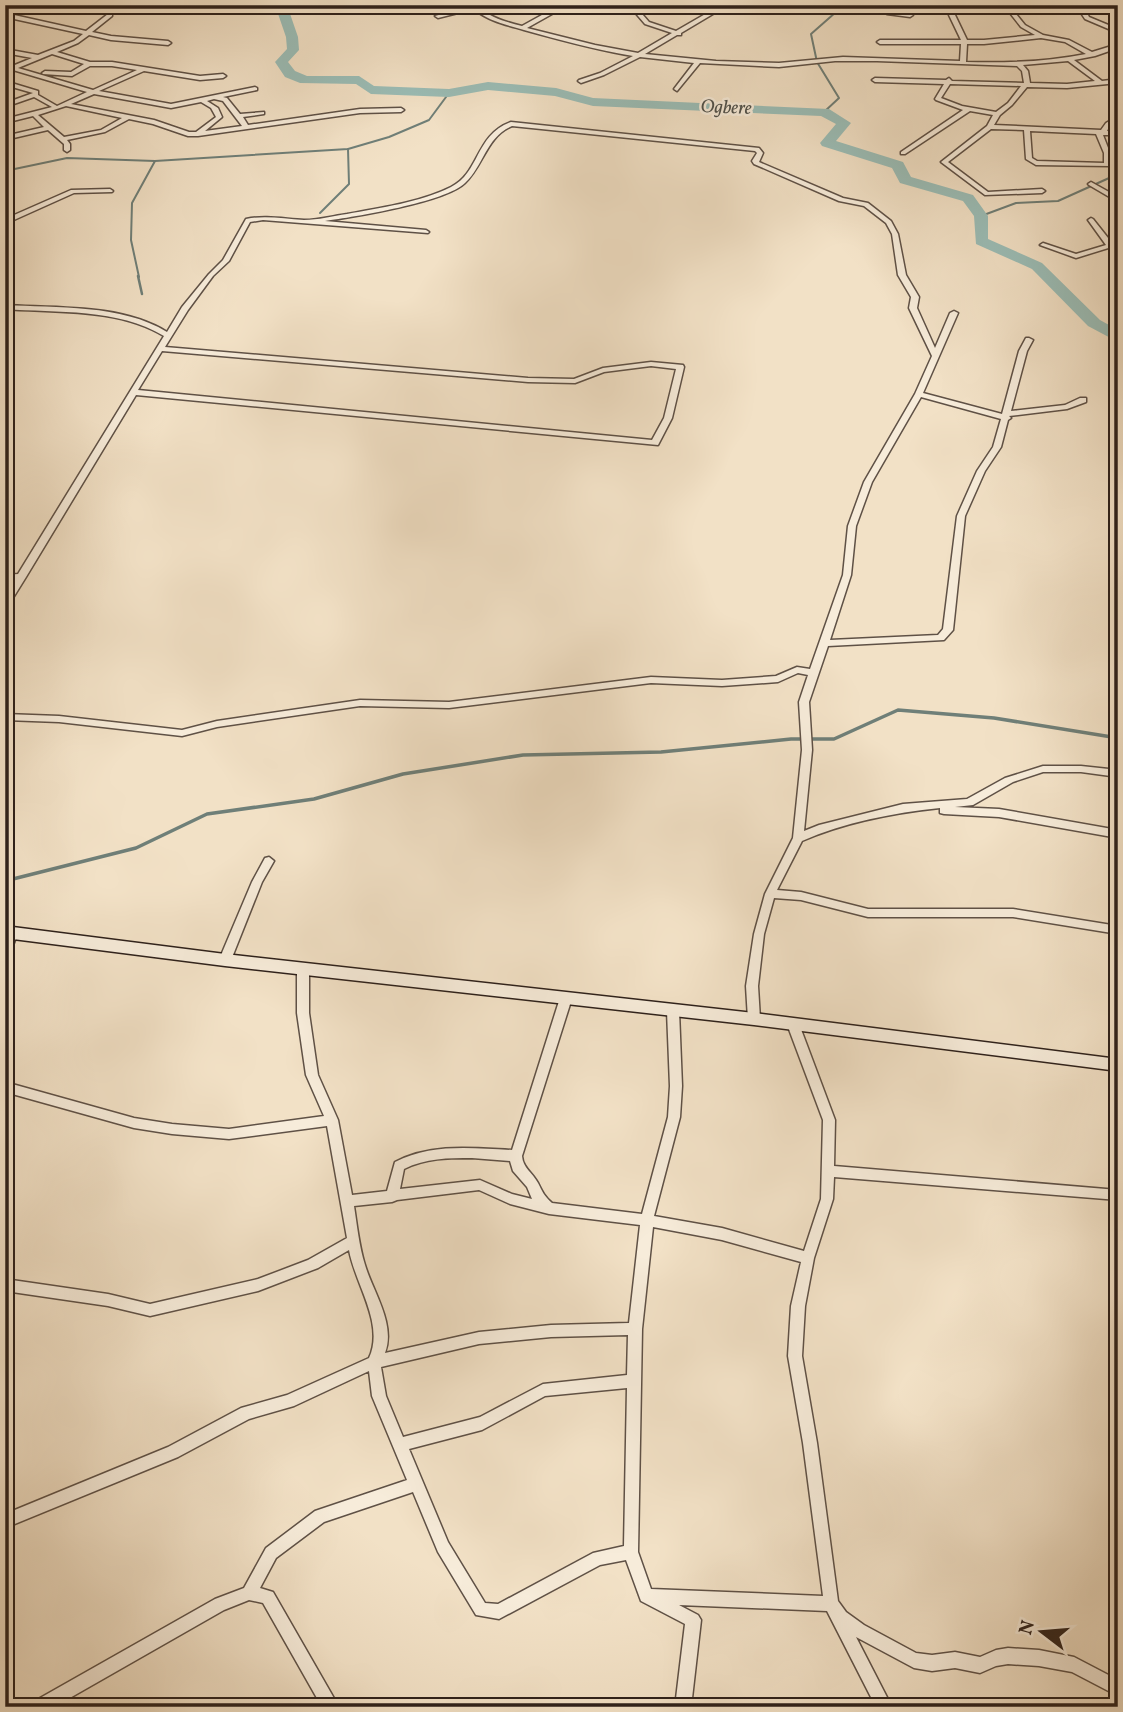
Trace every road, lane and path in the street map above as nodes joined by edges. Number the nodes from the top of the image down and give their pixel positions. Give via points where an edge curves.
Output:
1 (565, 5) edge
2 (724, 5) edge
3 (893, 5) edge
4 (909, 5) edge
5 (1019, 5) edge
6 (1040, 5) edge
7 (477, 6) edge
8 (635, 8) dead end
9 (1085, 8) edge
10 (1012, 11) junction
11 (5, 15) edge
12 (110, 15) dead end
13 (910, 15) dead end
14 (952, 15) dead end
15 (438, 16) dead end
16 (1118, 20) edge
17 (522, 28) junction
18 (1110, 29) junction
19 (1118, 31) edge
20 (91, 32) junction
21 (678, 34) junction
22 (1041, 36) junction
23 (136, 41) junction
24 (964, 41) junction
25 (880, 42) dead end
26 (168, 43) dead end
27 (1118, 47) edge
28 (164, 50) dead end
29 (5, 51) edge
30 (53, 52) junction
31 (1093, 55) junction
32 (637, 56) junction
33 (32, 59) junction
34 (1069, 59) junction
35 (963, 62) junction
36 (697, 63) junction
37 (89, 64) junction
38 (1018, 64) junction
39 (145, 68) junction
40 (9, 69) edge
41 (39, 75) junction
42 (223, 76) dead end
43 (875, 80) dead end
44 (948, 80) junction
45 (1118, 80) edge
46 (581, 81) dead end
47 (5, 83) edge
48 (1027, 83) junction
49 (1101, 83) junction
50 (256, 89) dead end
51 (677, 89) dead end
52 (90, 90) junction
53 (1118, 91) edge
54 (34, 95) junction
55 (215, 96) junction
56 (202, 101) junction
57 (5, 102) edge
58 (1118, 102) edge
59 (60, 106) junction
60 (969, 109) junction
61 (401, 110) dead end
62 (262, 113) dead end
63 (997, 114) junction
64 (35, 115) junction
65 (239, 116) junction
66 (128, 117) junction
67 (1118, 118) edge
68 (15, 120) junction
69 (5, 121) edge
70 (990, 127) junction
71 (52, 128) junction
72 (246, 128) junction
73 (1027, 129) junction
74 (26, 133) junction
75 (1101, 133) junction
76 (1118, 133) edge
77 (198, 134) junction
78 (5, 138) edge
79 (62, 139) junction
80 (66, 150) dead end
81 (903, 153) dead end
82 (1091, 184) dead end
83 (110, 191) dead end
84 (1042, 191) dead end
85 (1118, 200) edge
86 (1091, 220) dead end
87 (5, 222) edge
88 (301, 222) junction
89 (426, 232) dead end
90 (1118, 243) edge
91 (1109, 244) junction
92 (1043, 245) dead end
93 (5, 307) edge
94 (954, 313) dead end
95 (169, 336) junction
96 (1029, 340) dead end
97 (160, 349) junction
98 (936, 358) junction
99 (133, 392) junction
100 (919, 394) junction
101 (1083, 400) dead end
102 (1007, 416) junction
103 (22, 577) junction
104 (5, 578) edge
105 (5, 604) edge
106 (824, 643) junction
107 (814, 673) junction
108 (5, 717) edge
109 (1118, 774) edge
110 (902, 808) junction
111 (1118, 834) edge
112 (798, 838) junction
113 (270, 861) dead end
114 (770, 894) junction
115 (1118, 930) edge
116 (9, 932) edge
117 (5, 952) edge
118 (225, 960) junction
119 (303, 968) junction
120 (566, 998) junction
121 (673, 1011) junction
122 (754, 1019) junction
123 (793, 1024) junction
124 (1118, 1065) edge
125 (5, 1087) edge
126 (331, 1120) junction
127 (516, 1156) junction
128 (828, 1171) junction
129 (1118, 1195) edge
130 (392, 1197) junction
131 (347, 1201) junction
132 (549, 1208) junction
133 (647, 1220) junction
134 (353, 1241) junction
135 (808, 1258) junction
136 (5, 1284) edge
137 (635, 1329) junction
138 (374, 1362) junction
139 (634, 1381) junction
140 (400, 1445) junction
141 (416, 1484) junction
142 (5, 1521) edge
143 (631, 1552) junction
144 (249, 1593) junction
145 (646, 1596) junction
146 (831, 1604) junction
147 (1118, 1688) edge
148 (38, 1707) edge
149 (331, 1707) edge
150 (682, 1707) edge
151 (884, 1707) edge

1 - 17 street
2 - 21 street
3 - 13 street via 889,13
4 - 10 street
5 - 10 street
6 - 9 street
7 - 15 street
7 - 17 street via 489,17
8 - 21 street via 647,23
9 - 18 street via 1087,18
10 - 22 street via 1023,26
11 - 20 street
12 - 20 street
14 - 24 street
16 - 18 street
17 - 32 street
18 - 19 street
20 - 23 street
20 - 30 street
21 - 32 street
22 - 24 street
22 - 31 street via 1067,41
23 - 26 street
23 - 28 street via 133,48
24 - 25 street
24 - 35 street
27 - 31 street
29 - 33 street
30 - 33 street
30 - 37 street
31 - 34 street
32 - 36 street
32 - 46 street
33 - 40 street
34 - 38 street
34 - 49 street
35 - 36 street
35 - 38 street
36 - 51 street
37 - 39 street
37 - 41 street via 72,74
38 - 48 street
39 - 42 street via 200,78
39 - 52 street
40 - 41 street
41 - 52 street
43 - 44 street
44 - 48 street
44 - 60 street via 938,99
45 - 49 street
47 - 54 street via 24,86 36,92
48 - 49 street
48 - 63 street
50 - 55 street
52 - 56 street via 171,106
52 - 59 street
53 - 58 street
54 - 57 street
54 - 59 street
55 - 56 street
55 - 65 street via 225,99
56 - 77 street via 212,105 219,117
59 - 64 street
59 - 66 street
60 - 63 street
60 - 81 street
61 - 72 street via 360,111
62 - 65 street
63 - 70 street
64 - 68 street
64 - 71 street
65 - 72 street
66 - 77 street
66 - 79 street via 103,131
67 - 75 street
68 - 69 street
68 - 74 street
70 - 73 street
70 - 84 street via 944,160 945,165 986,194
71 - 74 street
71 - 79 street
72 - 77 street
73 - 75 street
73 - 75 street via 1031,163 1107,164
74 - 78 street
75 - 76 street
79 - 80 street
82 - 85 street
83 - 87 street via 73,191
86 - 91 street
88 - 89 street
88 - 95 street via 248,220 226,261 185,309
88 - 98 street via 361,213 454,189 493,133 511,124 757,149 756,163 841,200 866,204 888,222 895,234 902,275
90 - 91 street
91 - 92 street via 1076,256
93 - 95 street via 136,319
94 - 98 street
95 - 97 street
96 - 102 street
97 - 99 street
97 - 99 street via 528,380 575,381 603,370 651,364 680,367 668,418 655,443
98 - 100 street
99 - 103 street
100 - 102 street
100 - 106 street via 868,482 852,526 847,575
101 - 102 street via 1067,407
102 - 106 street via 961,516 945,635
103 - 104 street
103 - 105 street
106 - 107 street
107 - 108 street via 797,670 778,679 722,683 651,680 449,705 360,703 182,733
107 - 112 street via 804,702 807,750
109 - 110 street via 1043,769 1009,780 969,802
110 - 111 street via 999,813
110 - 112 street
112 - 114 street
113 - 118 street
114 - 115 street via 801,896 868,913 1013,913
114 - 122 street via 752,986
116 - 117 street
116 - 118 main road
118 - 119 main road
119 - 120 main road
119 - 126 street via 303,1013 312,1075
120 - 121 main road
120 - 127 street
121 - 122 main road
121 - 133 street via 674,1117
122 - 123 main road
123 - 124 main road
123 - 128 street via 829,1120
125 - 126 street via 172,1129 229,1134
126 - 131 street
127 - 130 street via 452,1153 408,1160 399,1166
127 - 132 street via 517,1167
128 - 129 street
128 - 135 street via 827,1199
130 - 131 street
130 - 132 street via 480,1185 510,1199
131 - 134 street
132 - 133 street
133 - 135 street via 722,1234
133 - 137 street
134 - 136 street via 313,1264 258,1285 150,1310
134 - 138 street via 381,1326
135 - 146 street via 798,1306 795,1356
137 - 138 street via 479,1338
137 - 139 street
138 - 140 street via 379,1396
138 - 142 street via 289,1401 246,1413 173,1452
139 - 140 street via 543,1390 482,1423
139 - 143 street
140 - 141 street
141 - 143 street via 443,1547 481,1610 499,1612 598,1558
141 - 144 street via 320,1516 271,1553
143 - 145 street
144 - 148 street via 220,1604
144 - 149 street via 268,1597
145 - 146 street
145 - 150 street via 694,1620
146 - 147 street via 859,1630 914,1660 980,1665 1008,1656 1039,1658 1074,1665
146 - 151 street

